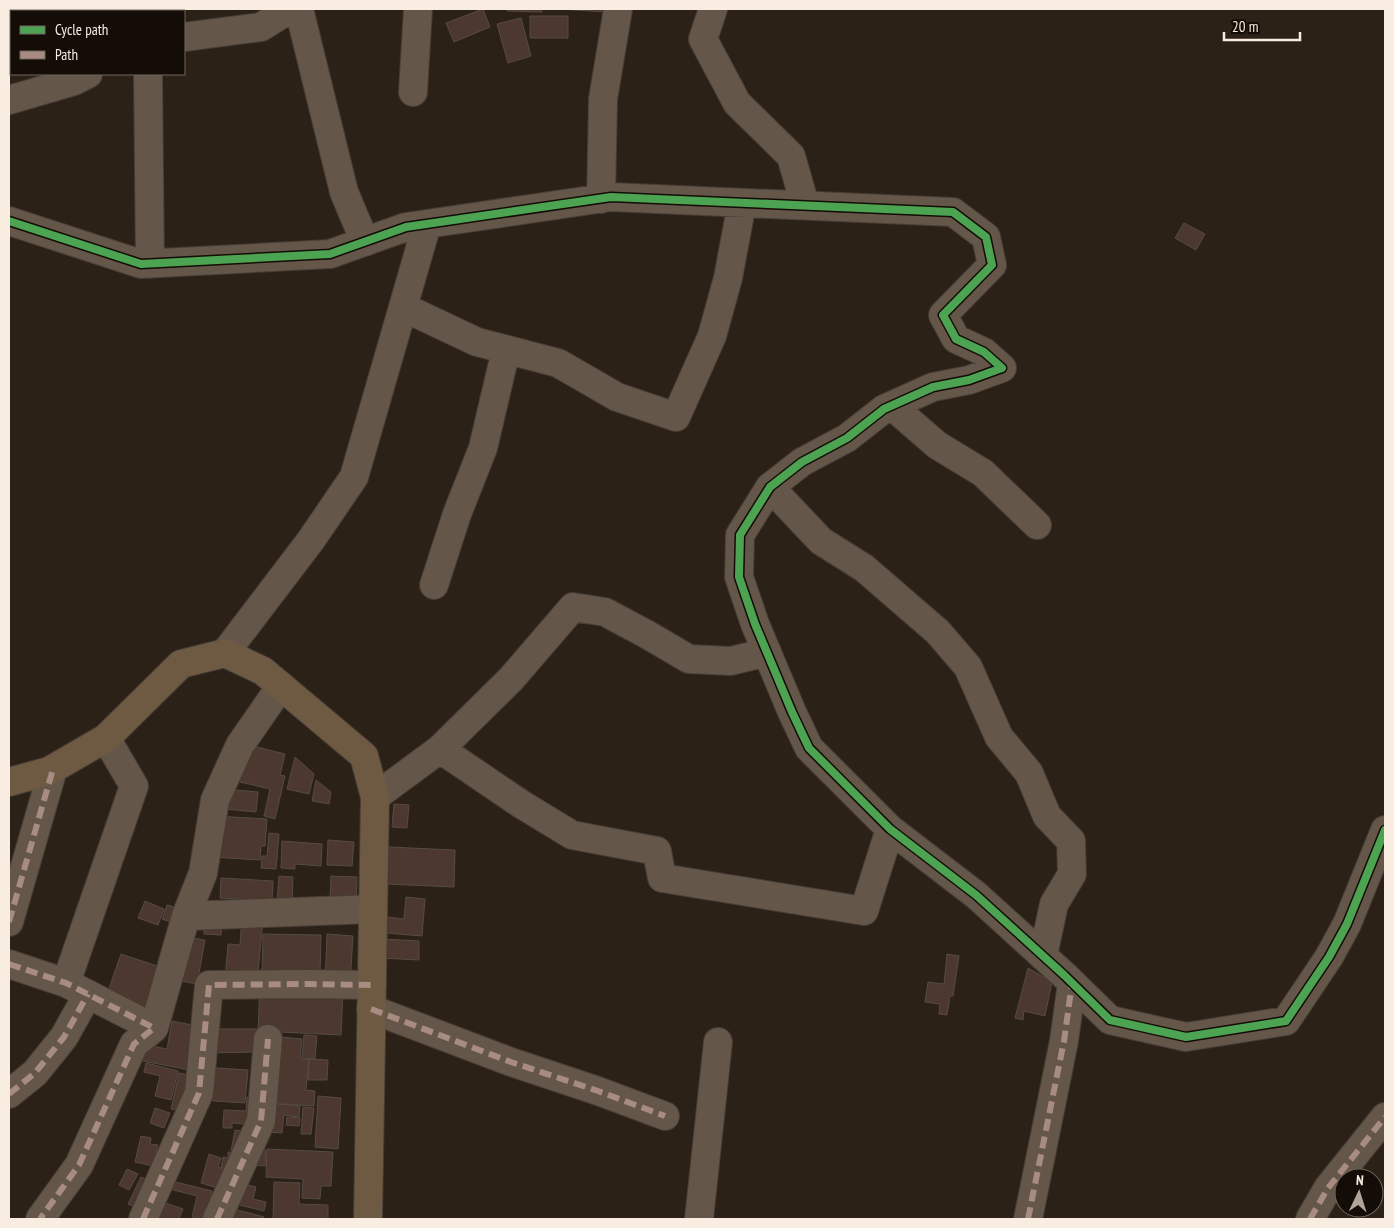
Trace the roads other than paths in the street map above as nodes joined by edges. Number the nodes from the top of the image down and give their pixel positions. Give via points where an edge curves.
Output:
1 (290, 9) edge
2 (299, 9) edge
3 (418, 9) edge
4 (618, 9) edge
5 (713, 9) edge
6 (185, 37) edge
7 (86, 75) edge
8 (148, 75) edge
9 (413, 92) dead end
10 (9, 100) edge
11 (601, 199) junction
12 (742, 203) junction
13 (805, 205) junction
14 (9, 221) edge
15 (427, 224) junction
16 (365, 242) junction
17 (150, 264) junction
18 (403, 307) junction
19 (506, 350) junction
20 (892, 406) junction
21 (770, 487) junction
22 (1037, 525) dead end
23 (434, 585) dead end
24 (767, 652) junction
25 (225, 653) junction
26 (281, 686) junction
27 (106, 738) junction
28 (440, 749) junction
29 (53, 769) junction
30 (9, 782) edge
31 (375, 797) junction
32 (890, 828) junction
33 (1385, 830) edge
34 (373, 909) junction
35 (186, 916) junction
36 (9, 922) edge
37 (1043, 956) junction
38 (9, 964) edge
39 (1072, 983) junction
40 (77, 988) junction
41 (371, 997) junction
42 (154, 1028) junction
43 (268, 1039) dead end
44 (718, 1042) dead end
45 (9, 1094) edge
46 (665, 1116) dead end
47 (1385, 1117) edge
48 (40, 1219) edge
49 (143, 1219) edge
50 (216, 1219) edge
51 (368, 1219) edge
52 (699, 1219) edge
53 (1028, 1219) edge
54 (1310, 1219) edge

1 - 6 street via 261,27
2 - 16 street via 344,192
3 - 9 street
4 - 11 street via 603,98
5 - 13 street via 703,39 737,103 791,156
7 - 10 street
8 - 17 street
11 - 12 street
11 - 15 street
12 - 13 street
12 - 19 street via 728,278 712,336 676,417 617,397 558,363
13 - 20 street via 953,212 986,237 992,265 943,314 956,339 984,352 1002,368 969,380 933,387
14 - 17 street via 140,264
15 - 16 street via 406,227
15 - 18 street
16 - 17 street via 330,254
18 - 19 street via 477,342
18 - 25 street via 354,477 311,540
19 - 23 street via 483,448
20 - 21 street via 847,438 802,462
20 - 22 street via 937,445 983,473
21 - 24 street via 740,535 739,577
21 - 37 street via 821,541 864,568 938,632 968,667 999,737 1029,772 1047,816 1071,841 1072,874 1054,904
24 - 28 street via 731,661 689,659 605,612 573,607 511,678
24 - 32 street via 809,748
25 - 26 main road via 263,671
25 - 27 main road via 181,664
26 - 31 main road via 364,756
26 - 35 street via 240,745 215,800 203,873
27 - 29 main road
27 - 40 street via 134,786
28 - 31 street
28 - 32 street via 572,836 657,851 662,878 864,911
29 - 30 main road
29 - 36 street
31 - 34 main road
32 - 37 street via 976,895
33 - 39 street via 1330,957 1286,1021 1186,1037 1110,1020
34 - 35 street
34 - 41 main road
35 - 42 street
37 - 39 street
38 - 40 street
39 - 53 street via 1064,1042
40 - 42 street
40 - 45 street via 64,1037 35,1073
41 - 46 street via 511,1062
41 - 49 street via 308,984 209,986 199,1093
41 - 51 main road
42 - 48 street via 134,1044 79,1165
43 - 50 street via 261,1121
44 - 52 street
47 - 54 street via 1328,1188

